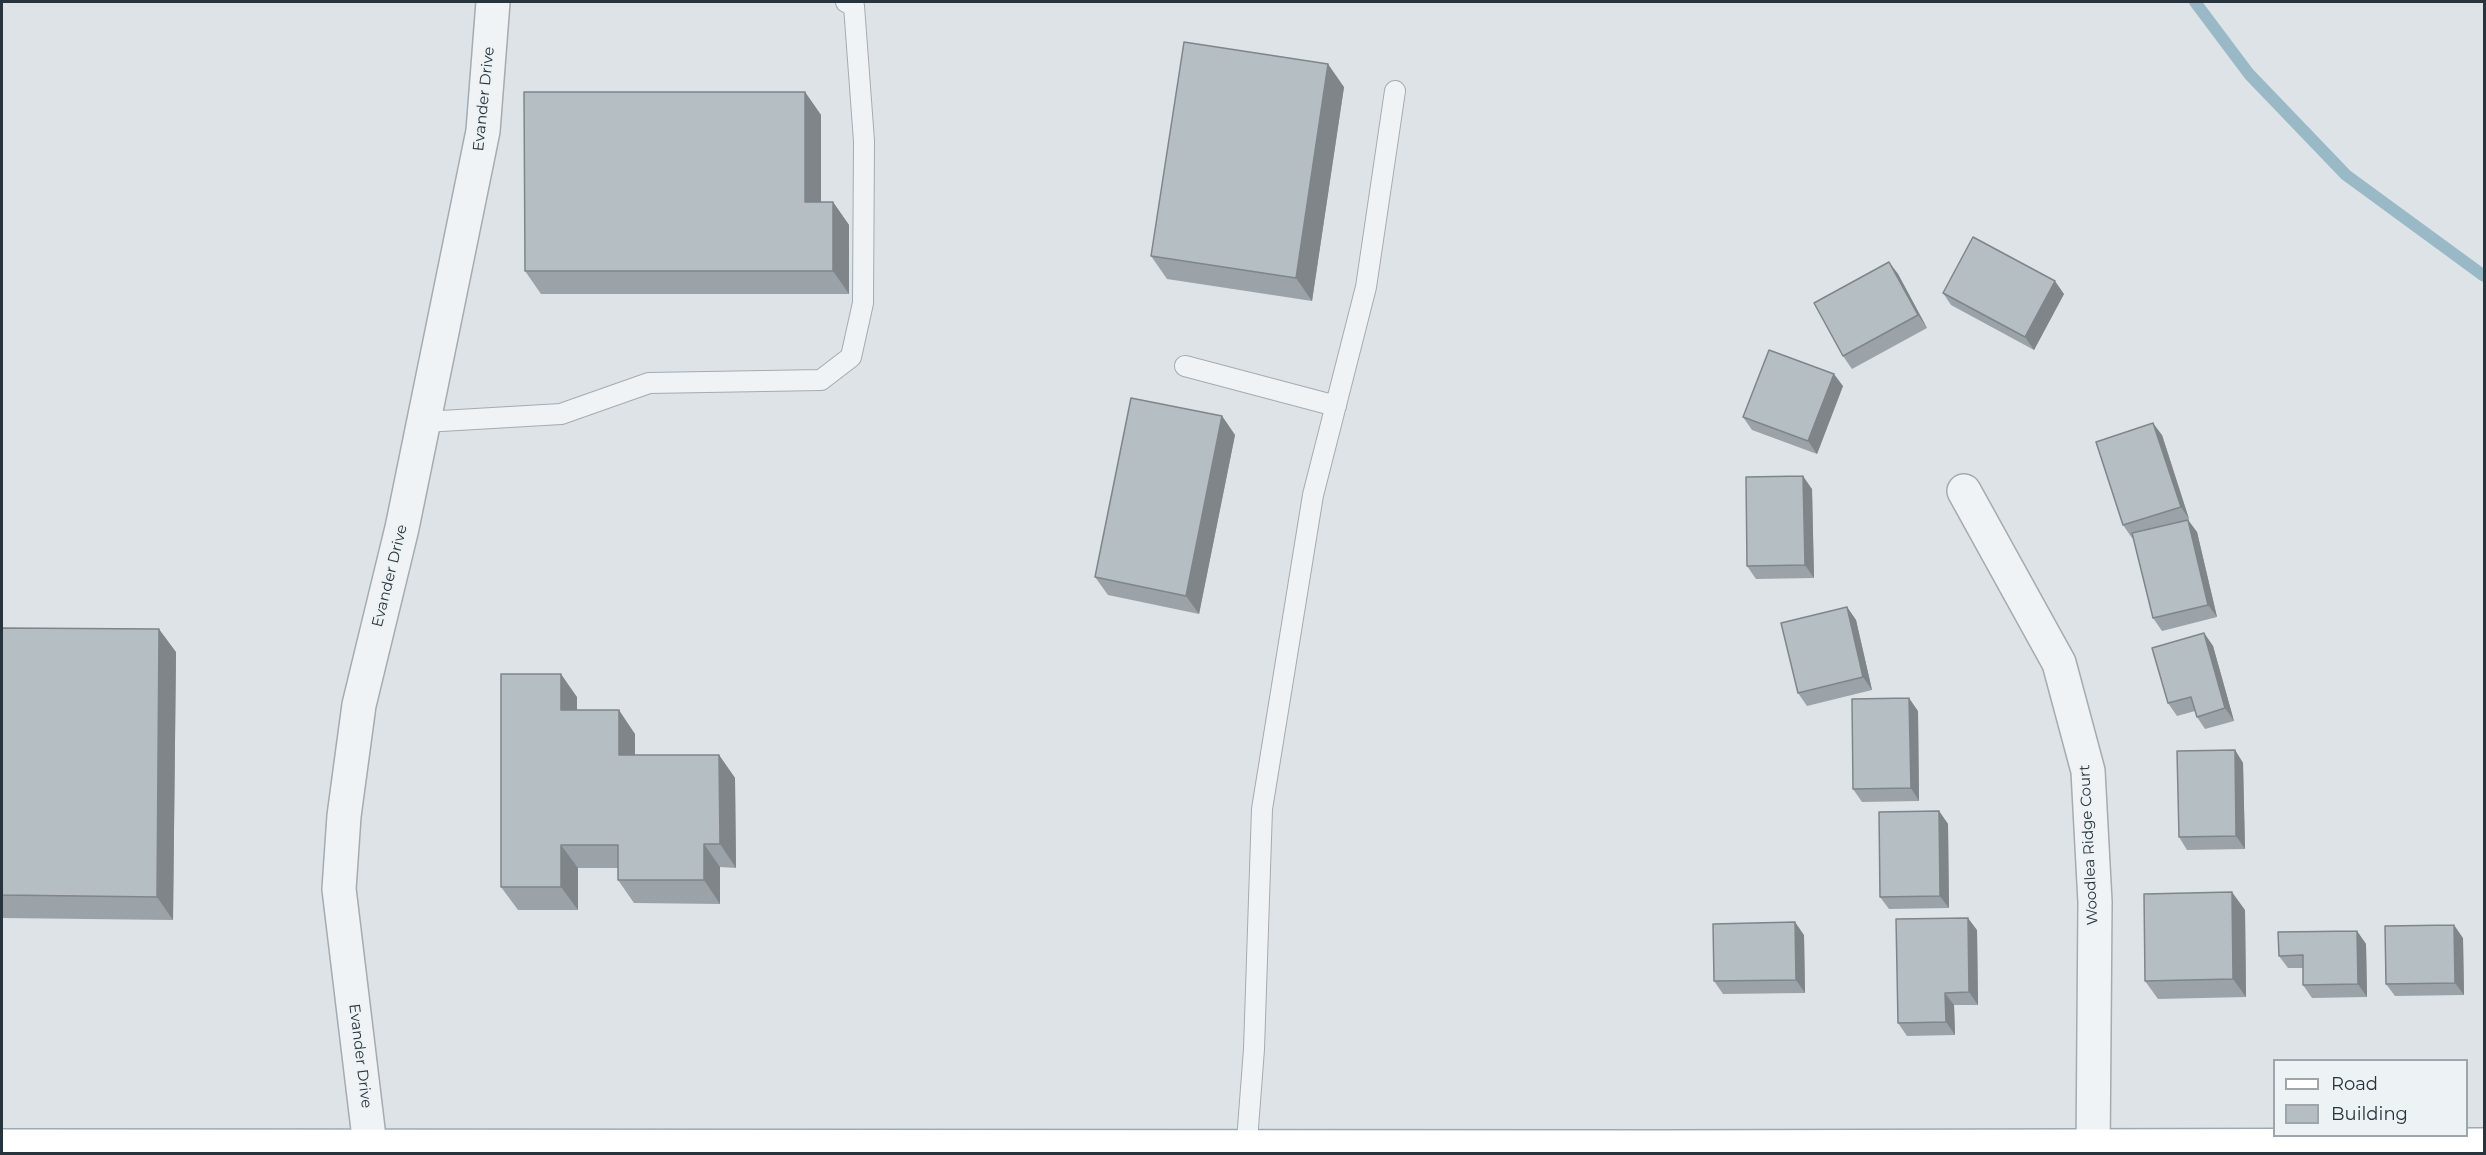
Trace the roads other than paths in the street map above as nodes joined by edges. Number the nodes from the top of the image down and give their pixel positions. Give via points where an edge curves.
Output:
1 (493, 2) edge
2 (846, 2) edge
3 (1395, 91) dead end
4 (1185, 366) dead end
5 (1336, 406) junction
6 (424, 422) junction
7 (1964, 491) dead end
8 (2484, 1145) edge
9 (2, 1146) edge
10 (371, 1150) edge
11 (1246, 1150) edge
12 (1661, 1150) edge
13 (2093, 1150) edge

1 - 6 street, Evander Drive via 483,131
2 - 6 lane via 854,6 864,141 863,303 851,357 821,380 649,383 561,414
3 - 5 lane via 1366,287
4 - 5 lane
5 - 11 lane via 1313,495 1262,809 1254,1049
6 - 10 street, Evander Drive via 359,705 344,816 339,889
7 - 13 street, Woodlea Ridge Court via 2059,663 2088,771 2095,902
8 - 13 main road
9 - 10 main road
10 - 11 main road
11 - 12 main road
12 - 13 main road

